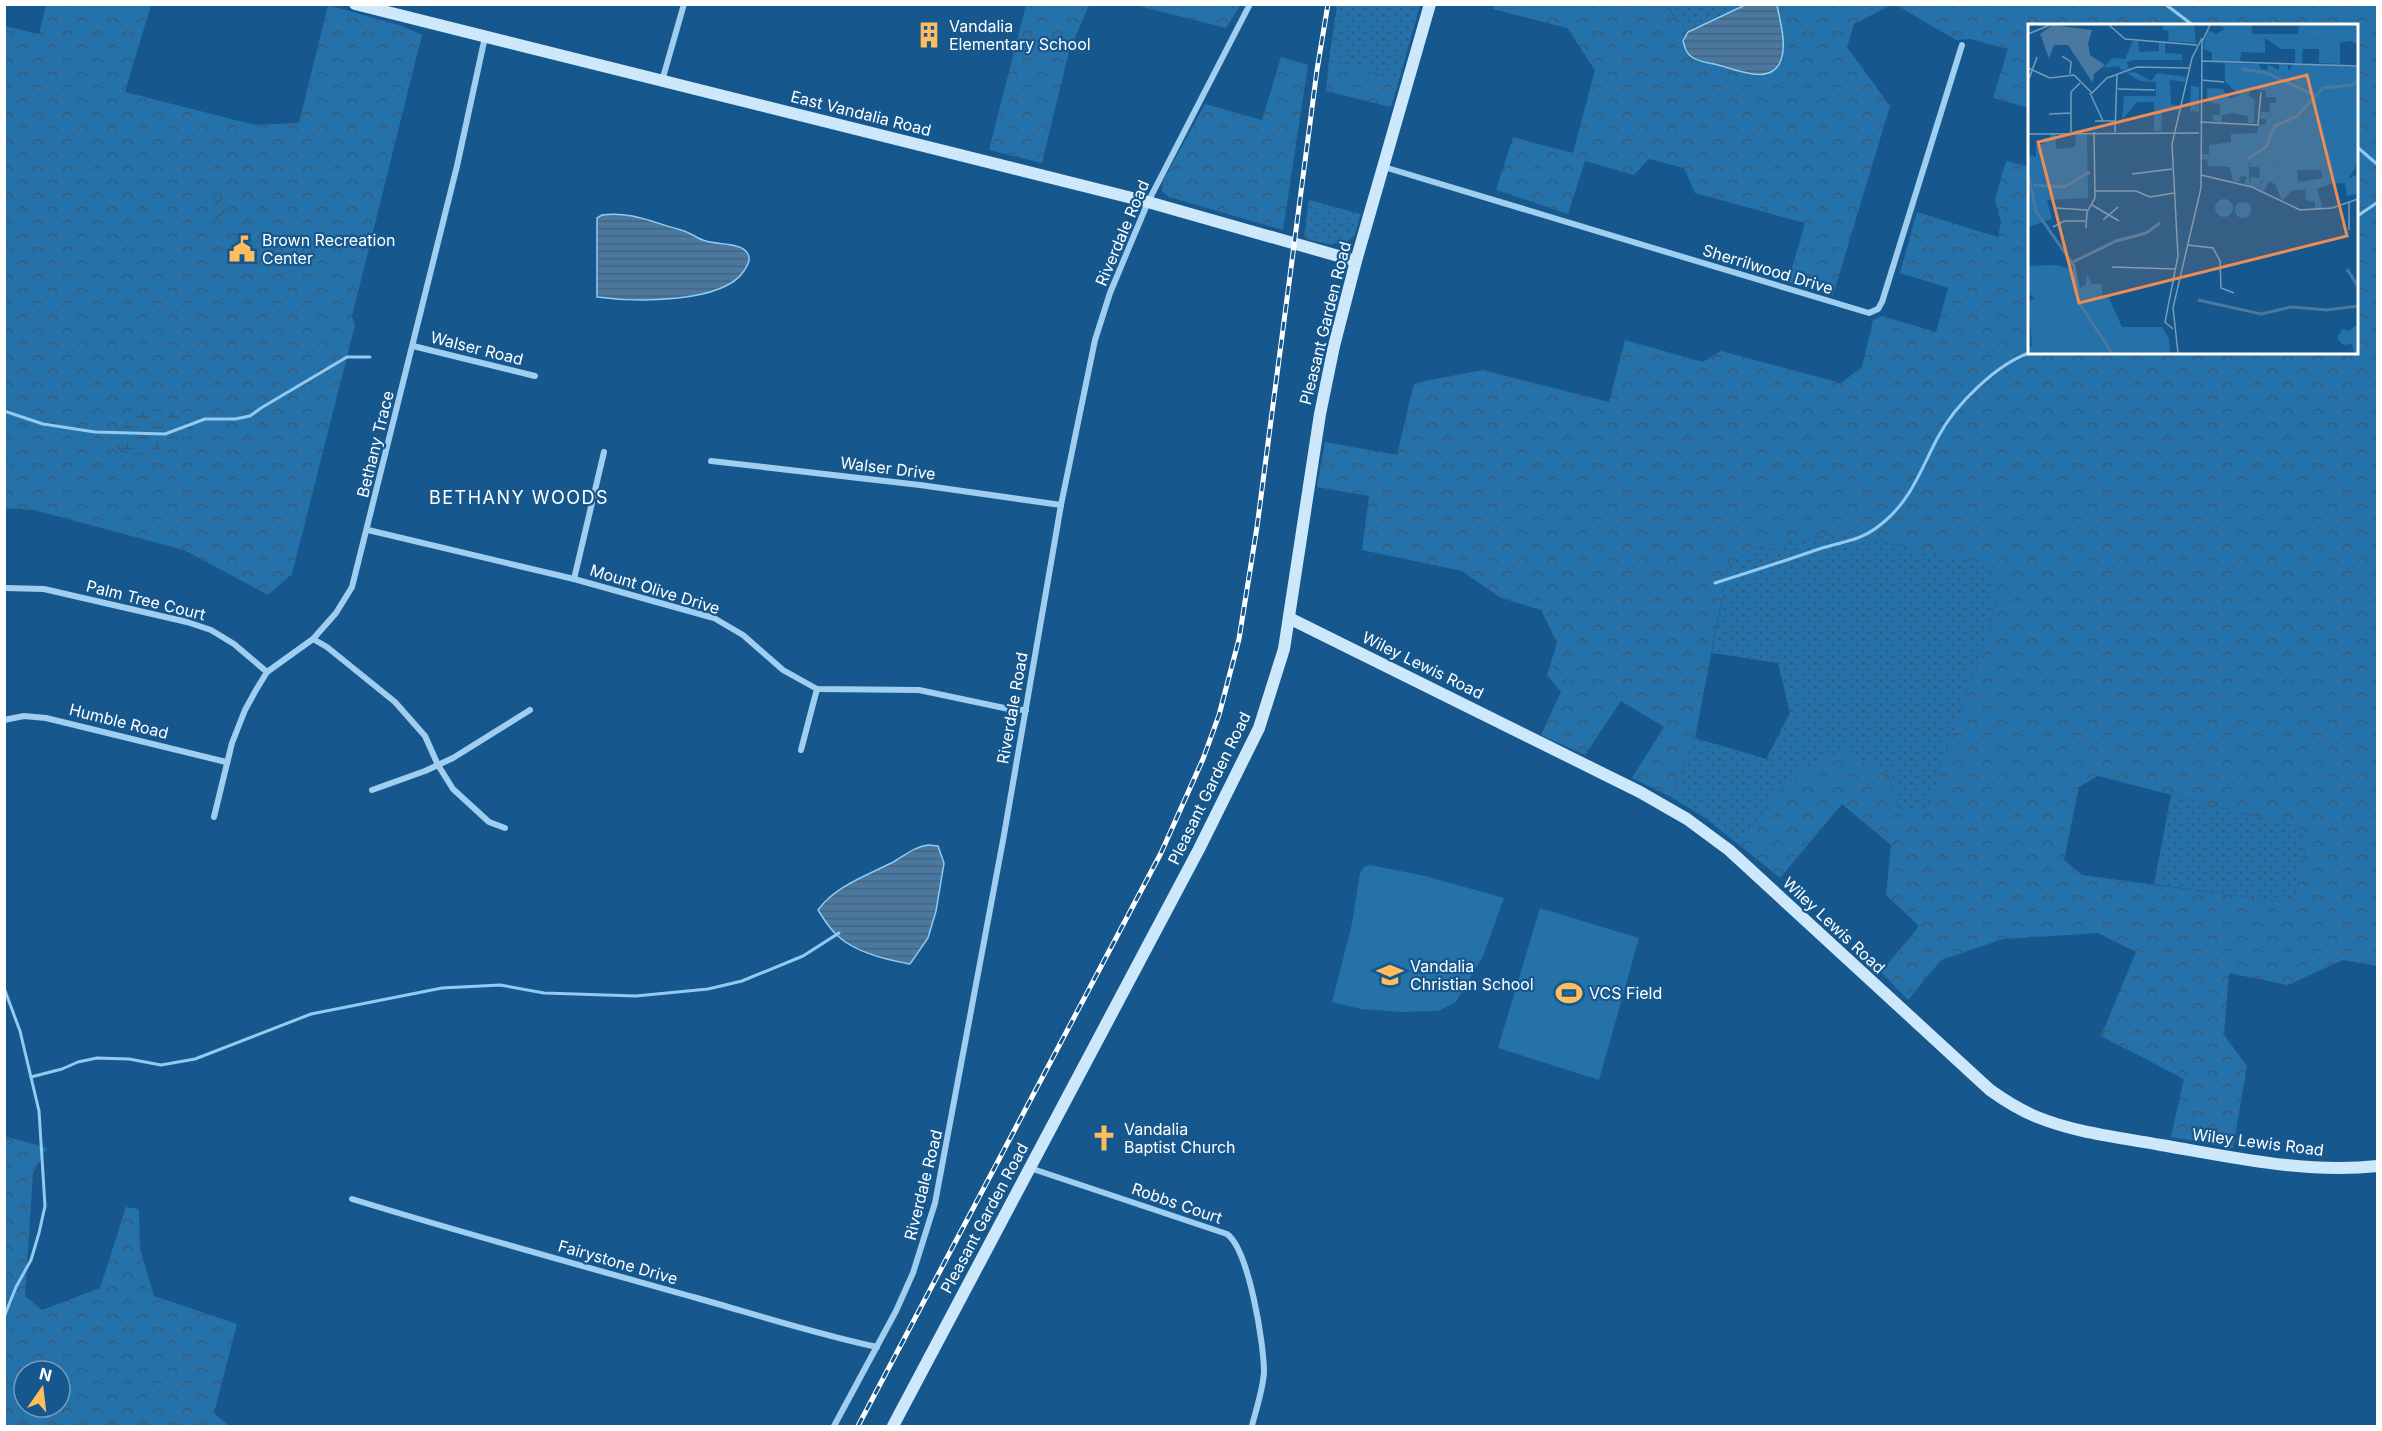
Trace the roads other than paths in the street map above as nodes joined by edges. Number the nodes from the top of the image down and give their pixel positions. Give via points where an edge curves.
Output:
1 (355, 4) edge
2 (684, 4) edge
3 (1250, 4) edge
4 (1430, 4) edge
5 (485, 36) junction
6 (1962, 45) dead end
7 (662, 81) junction
8 (1384, 167) junction
9 (1148, 202) junction
10 (1356, 261) junction
11 (412, 346) junction
12 (535, 376) dead end
13 (604, 452) dead end
14 (711, 461) dead end
15 (1061, 504) junction
16 (368, 531) junction
17 (574, 579) junction
18 (5, 588) edge
19 (1289, 618) junction
20 (313, 639) junction
21 (267, 672) junction
22 (817, 689) junction
23 (530, 710) dead end
24 (1026, 710) junction
25 (4, 720) edge
26 (801, 750) dead end
27 (226, 762) junction
28 (438, 765) junction
29 (372, 790) dead end
30 (214, 818) dead end
31 (505, 828) dead end
32 (2378, 1166) edge
33 (1030, 1167) junction
34 (352, 1199) dead end
35 (877, 1347) junction
36 (834, 1426) edge
37 (893, 1426) edge
38 (1252, 1426) edge

1 - 5 street, East Vandalia Road
2 - 7 street
3 - 9 street, Riverdale Road
4 - 8 street, Pleasant Garden Road
5 - 7 street, East Vandalia Road
5 - 11 street, Bethany Trace
6 - 8 street, Sherrilwood Drive via 1882,302 1869,313
7 - 9 street, East Vandalia Road
8 - 10 street, Pleasant Garden Road
9 - 10 street, East Vandalia Road
9 - 15 street, Riverdale Road via 1095,340
10 - 19 street, Pleasant Garden Road via 1320,414
11 - 12 street, Walser Road
11 - 16 street, Bethany Trace
13 - 17 street
14 - 15 street, Walser Drive
15 - 24 street, Riverdale Road
16 - 17 street, Mount Olive Drive
16 - 20 street, Bethany Trace via 352,587
17 - 22 street, Mount Olive Drive via 714,618 743,635 783,670
18 - 21 street, Palm Tree Court via 44,589 212,630
19 - 32 street, Wiley Lewis Road via 1687,819 1729,850 1989,1089 2032,1115 2097,1134 2234,1158 2309,1167
19 - 33 street, Pleasant Garden Road via 1271,696 1246,758
20 - 21 street, Bethany Trace
20 - 28 street via 395,702 425,736
21 - 27 street, Bethany Trace via 244,710
22 - 24 street, Mount Olive Drive via 919,690
22 - 26 street
23 - 28 street
24 - 35 street, Riverdale Road via 935,1203 913,1273
25 - 27 street, Humble Road via 24,716 46,718
27 - 30 street, Bethany Trace
28 - 29 street
28 - 31 street via 465,802 489,822
33 - 37 street, Pleasant Garden Road
33 - 38 street, Robbs Court via 1232,1238 1244,1260 1263,1354 1264,1374
34 - 35 street, Fairystone Drive via 820,1335
35 - 36 street, Riverdale Road

